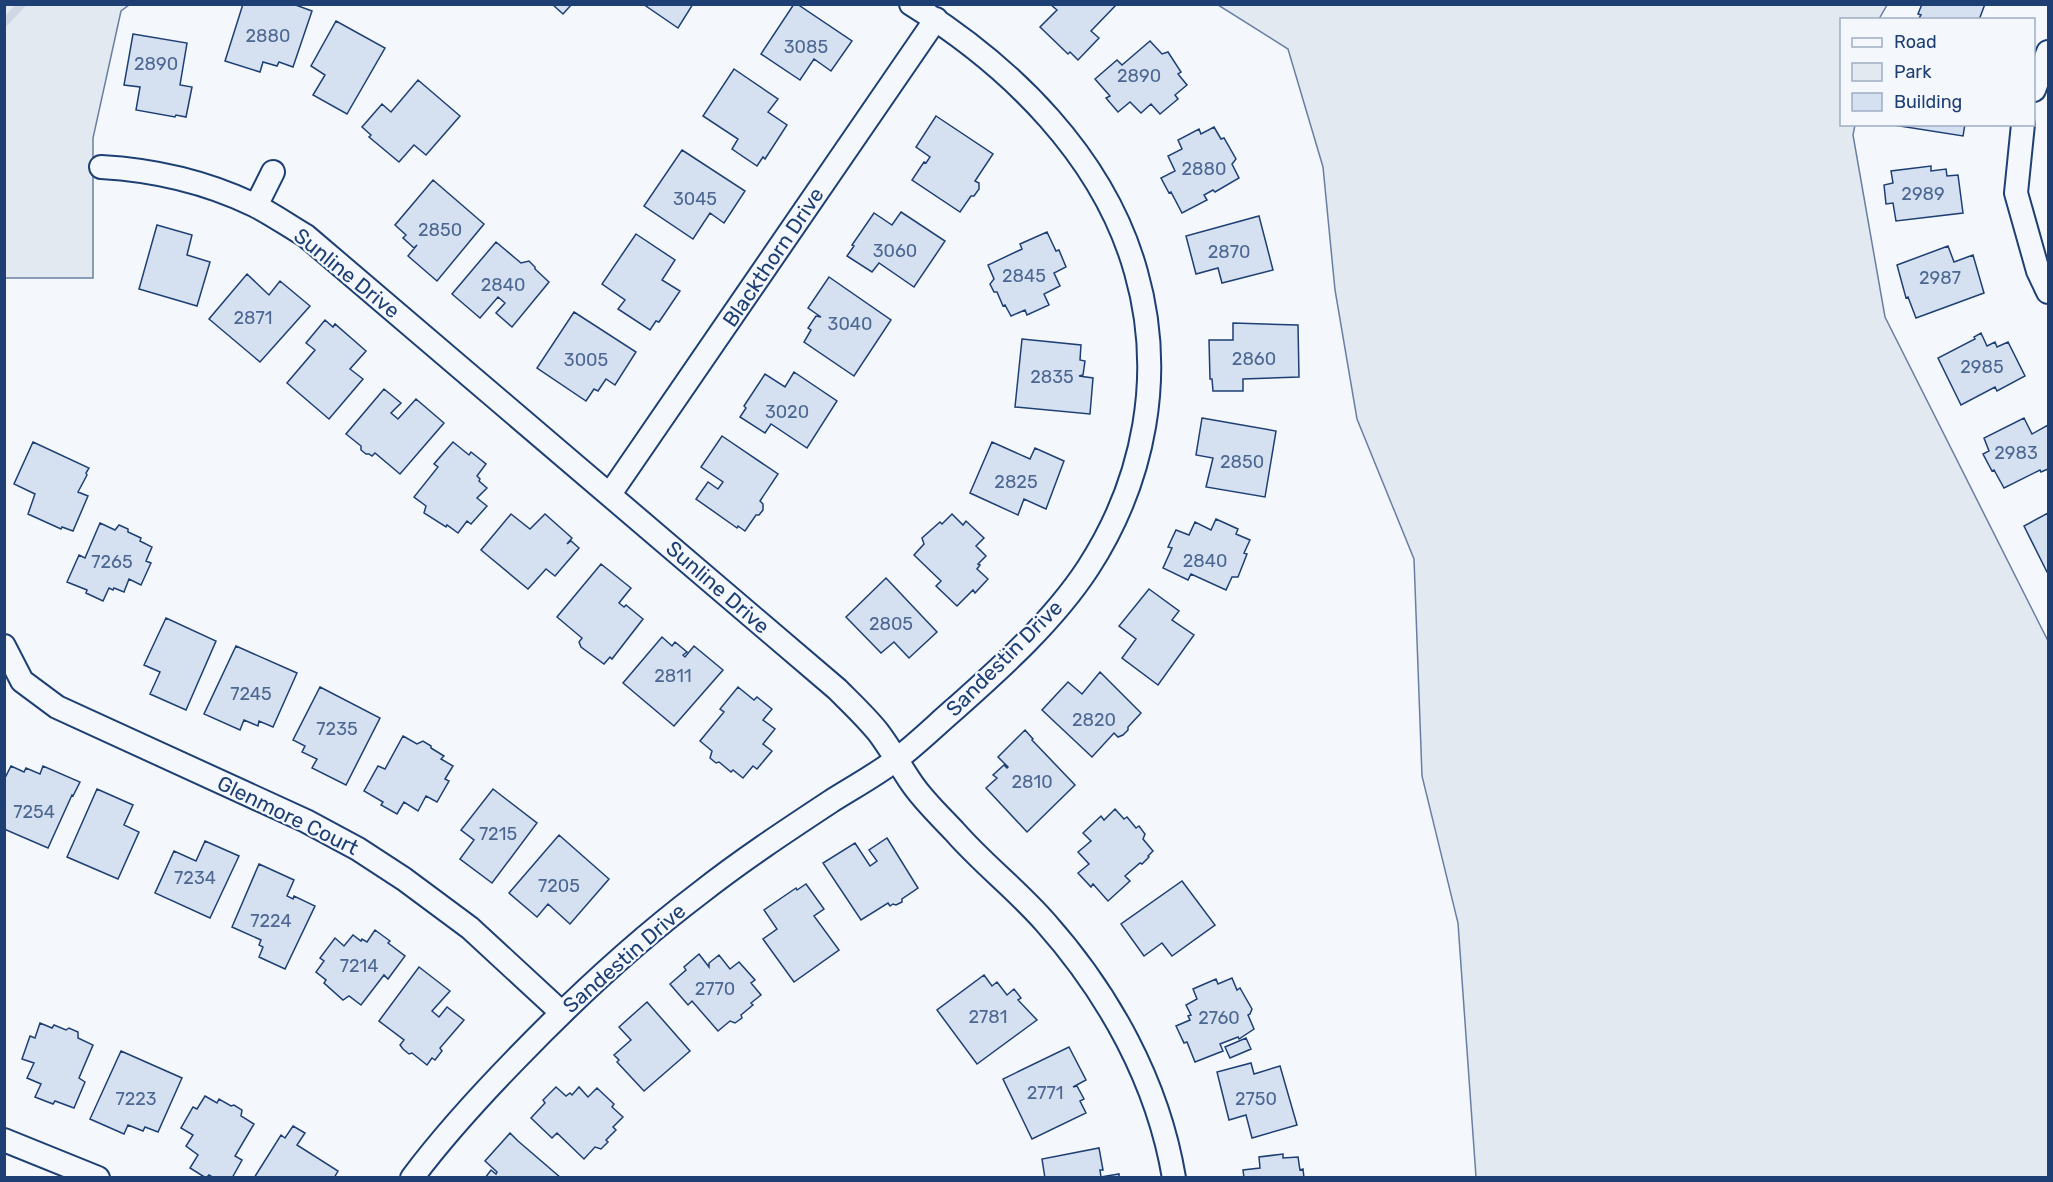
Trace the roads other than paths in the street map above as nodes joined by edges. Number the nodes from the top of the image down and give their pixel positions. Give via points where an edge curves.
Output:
1 (911, 4) edge
2 (936, 19) junction
3 (2049, 52) edge
4 (2035, 87) edge
5 (2023, 126) edge
6 (101, 167) dead end
7 (273, 172) dead end
8 (256, 206) junction
9 (2049, 292) edge
10 (610, 494) junction
11 (4, 646) edge
12 (896, 759) junction
13 (561, 1012) junction
14 (4, 1140) edge
15 (98, 1178) edge
16 (412, 1178) edge
17 (1174, 1178) edge

1 - 2 street, Sandestin Drive
2 - 10 street, Blackthorn Drive
2 - 12 street, Sandestin Drive via 1020,88 1055,125 1112,208 1129,248 1142,295 1149,344 1149,393 1142,442 1129,490 1086,572 992,676
3 - 4 street
5 - 9 street via 2016,193 2038,271
6 - 8 street, Sunline Drive via 175,176
7 - 8 street
8 - 10 street, Sunline Drive via 306,236
10 - 12 street, Sunline Drive via 837,689 877,731
11 - 13 street, Glenmore Court via 22,681 57,707 306,820 404,879 470,928
12 - 13 street, Sandestin Drive via 699,893
12 - 17 street, Sunline Drive via 959,837 1044,920 1110,1007 1155,1103
13 - 16 street, Sandestin Drive via 487,1089
14 - 15 street

